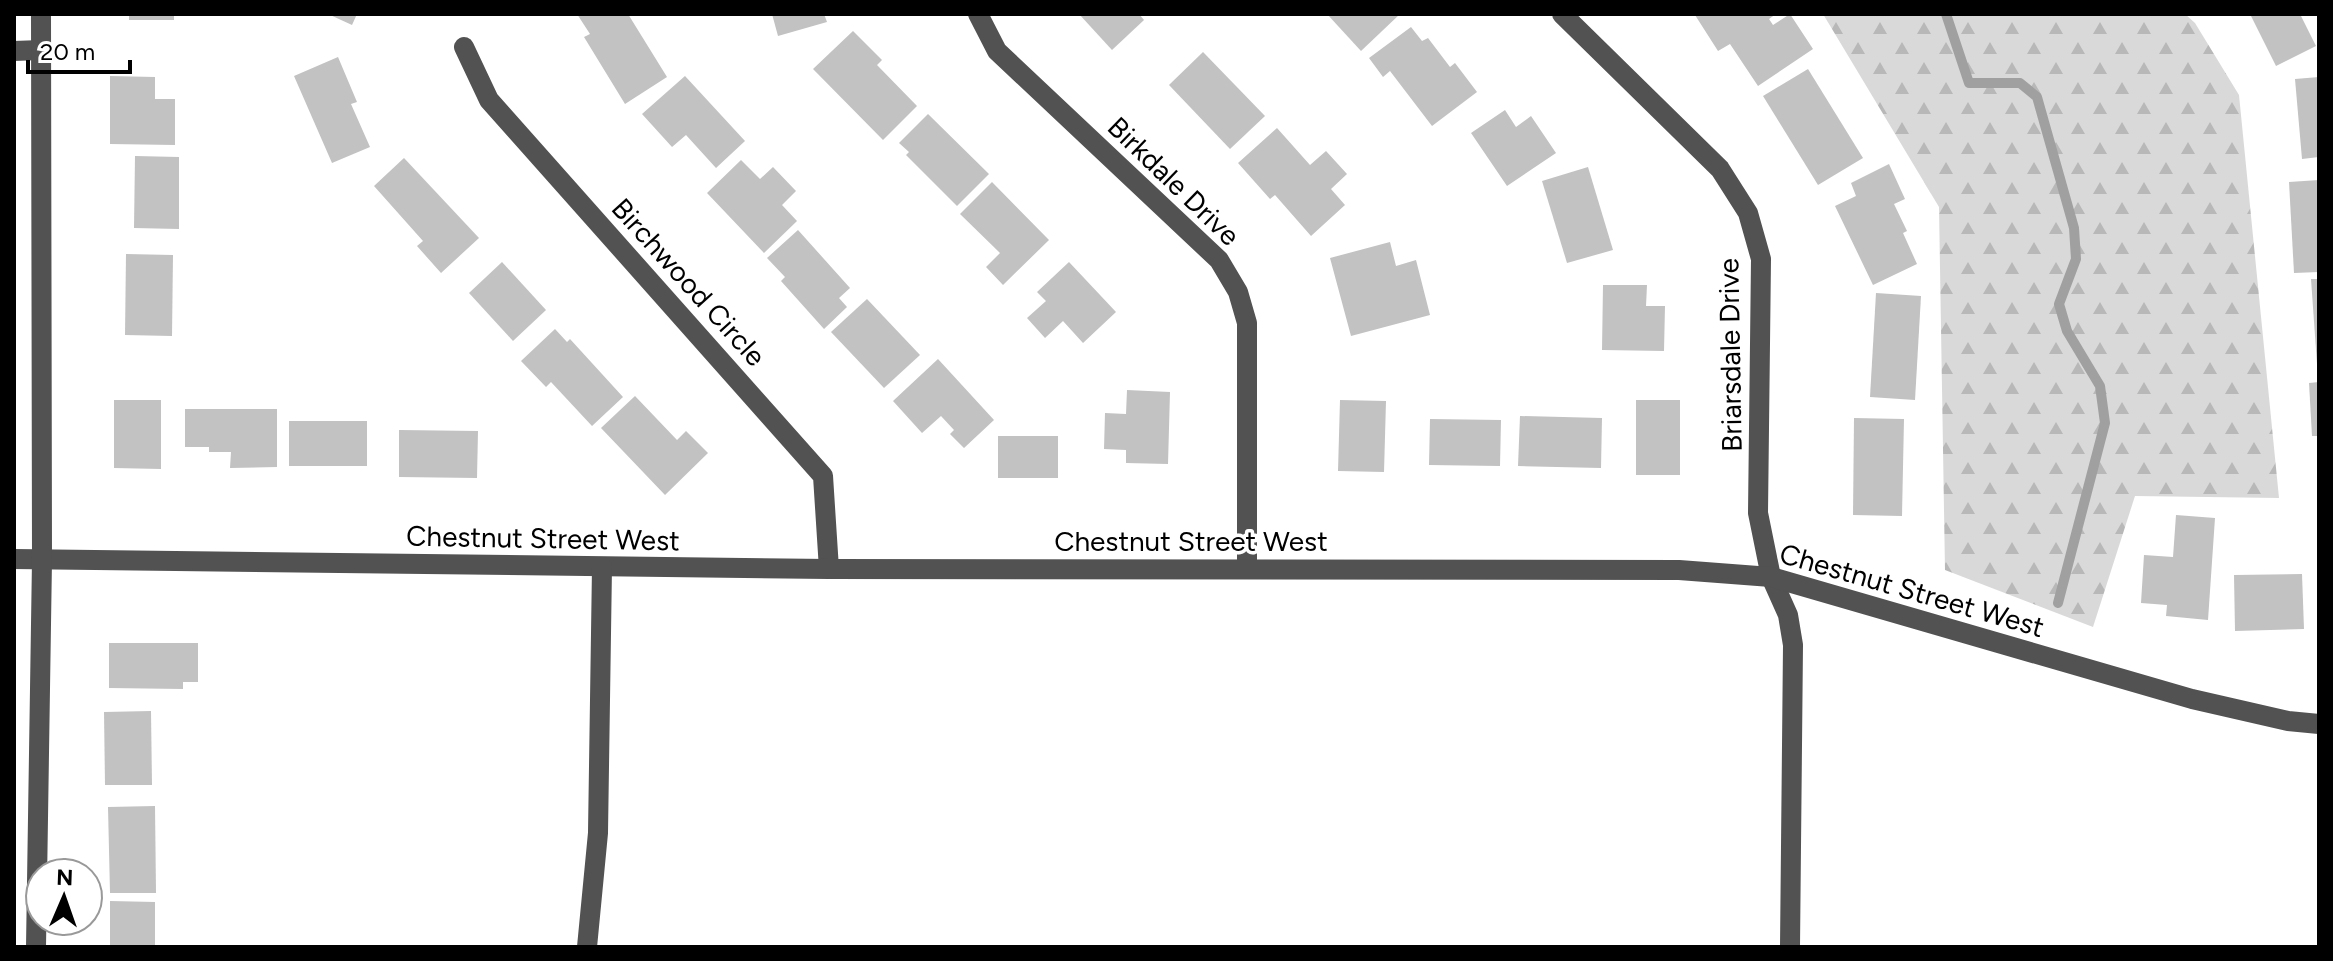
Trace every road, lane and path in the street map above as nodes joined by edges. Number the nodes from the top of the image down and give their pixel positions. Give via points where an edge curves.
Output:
1 (41, 14) edge
2 (978, 14) edge
3 (1562, 14) edge
4 (464, 47) dead end
5 (41, 50) junction
6 (14, 51) edge
7 (14, 559) edge
8 (42, 560) junction
9 (602, 567) junction
10 (829, 569) junction
11 (1247, 569) junction
12 (1771, 577) junction
13 (2319, 724) edge
14 (36, 947) edge
15 (587, 947) edge
16 (1790, 947) edge

1 - 5 street
2 - 11 street, Birkdale Drive via 997,51 1219,260 1238,292 1247,323
3 - 12 street, Briarsdale Drive via 1720,169 1748,213 1761,259 1758,513
4 - 10 street, Birchwood Circle via 489,100 823,476
5 - 6 street
5 - 8 street
7 - 8 street, Chestnut Street West
8 - 9 street, Chestnut Street West
8 - 14 street
9 - 10 street, Chestnut Street West
9 - 15 street via 598,833
10 - 11 street, Chestnut Street West
11 - 12 street, Chestnut Street West via 1679,570
12 - 13 street, Chestnut Street West via 2192,699
12 - 16 street, Briarsdale Drive via 1788,615 1793,645

